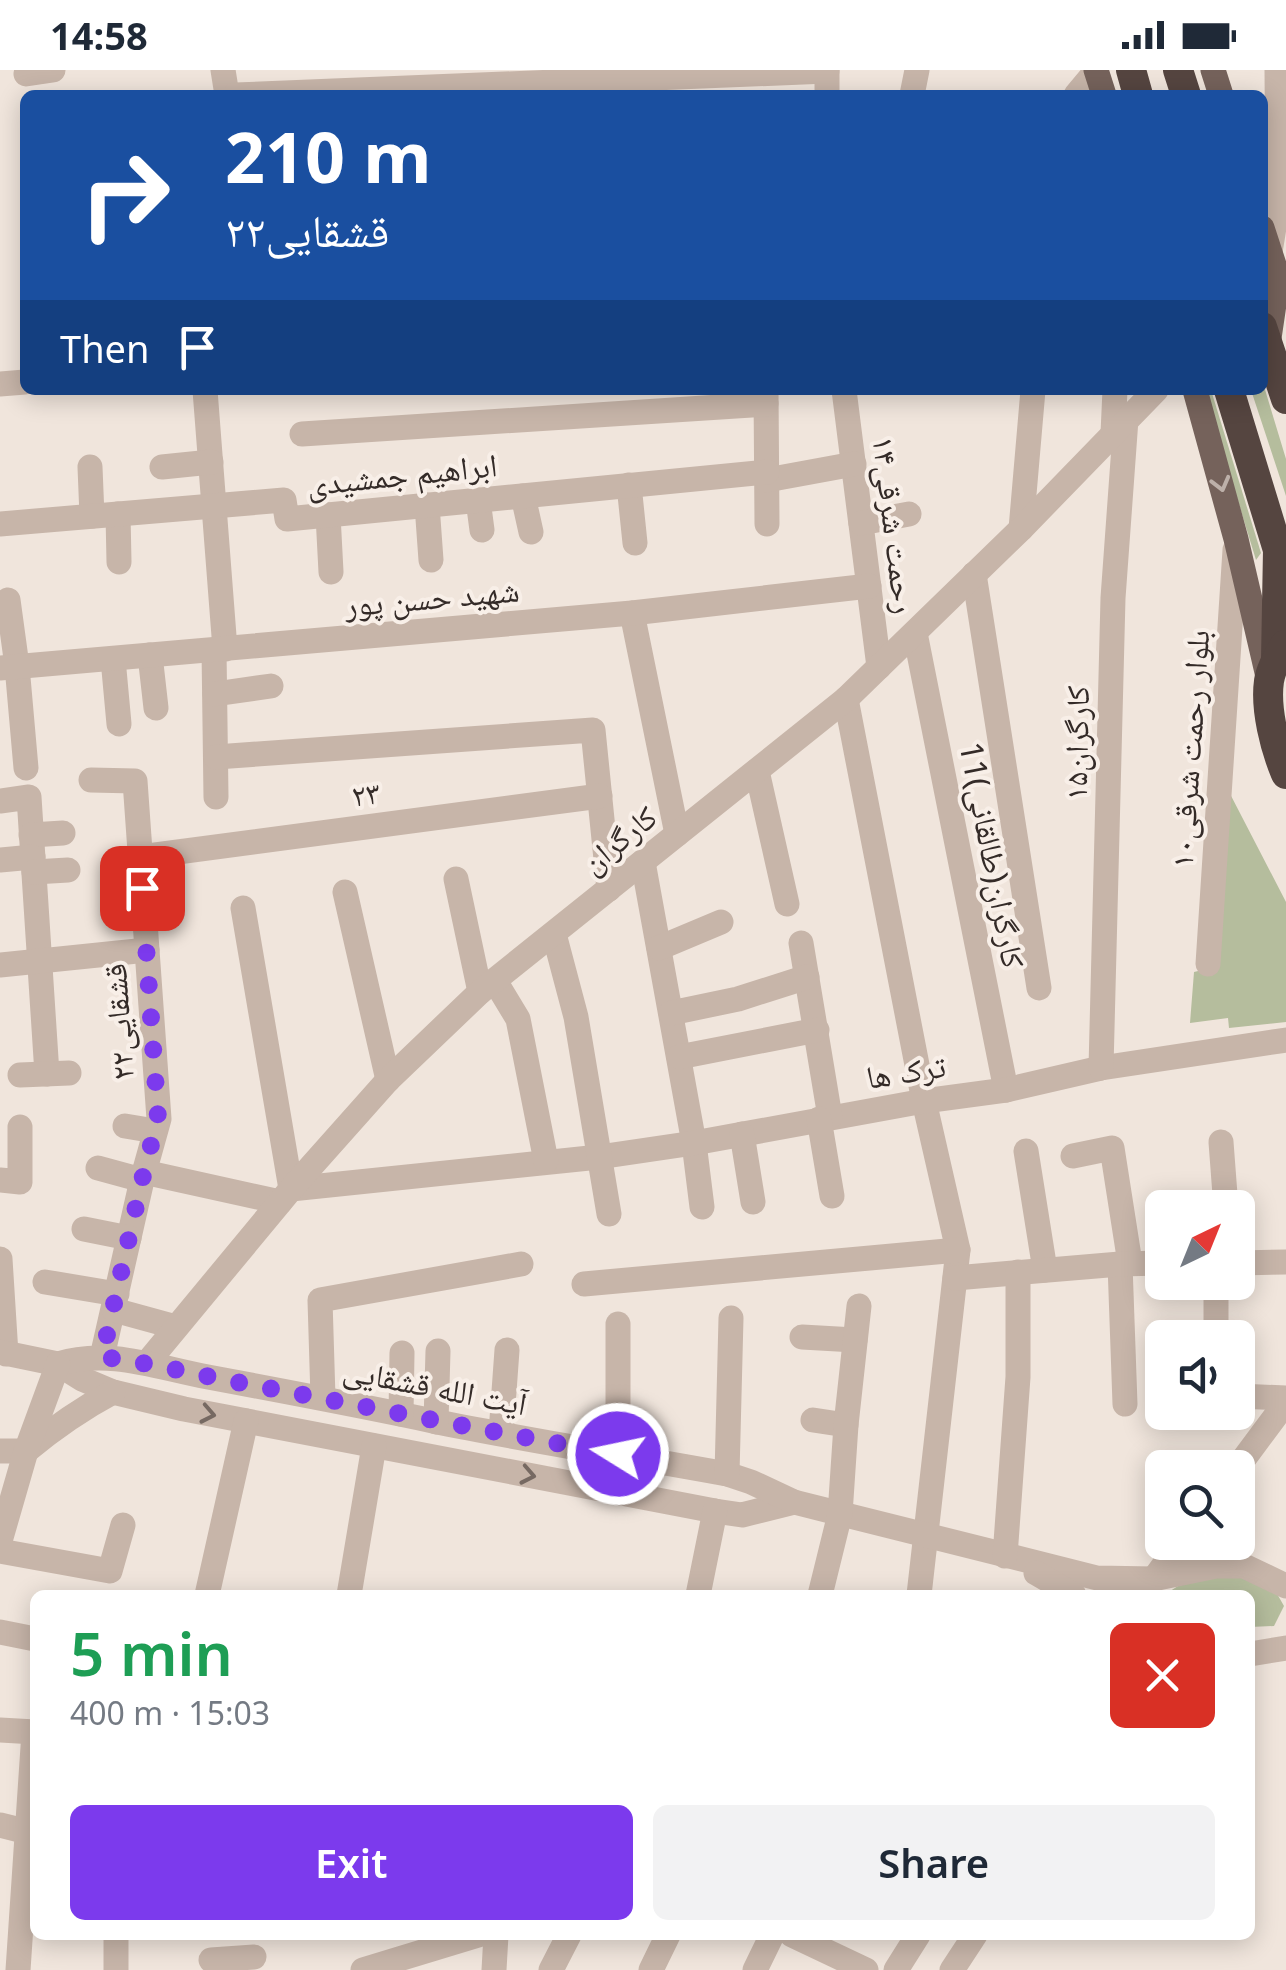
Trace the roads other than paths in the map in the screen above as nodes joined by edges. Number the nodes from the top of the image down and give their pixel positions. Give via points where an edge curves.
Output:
1 (54, 70) edge
2 (1096, 70) edge
3 (1277, 70) edge
4 (827, 79) edge
5 (27, 80) edge
6 (420, 90) edge
7 (1080, 90) edge
8 (1270, 108) edge
9 (1282, 202) edge
10 (1274, 257) edge
11 (1268, 310) edge
12 (1268, 345) edge
13 (205, 395) edge
14 (845, 395) edge
15 (1033, 395) edge
16 (1116, 395) edge
17 (1151, 395) edge
18 (1196, 395) edge
19 (1231, 395) edge
20 (766, 397) edge
21 (1286, 399) edge
22 (1120, 426) junction
23 (302, 434) dead end
24 (211, 462) junction
25 (854, 464) junction
26 (90, 467) dead end
27 (162, 467) dead end
28 (767, 476) junction
29 (629, 485) junction
30 (523, 496) junction
31 (478, 500) junction
32 (428, 505) junction
33 (214, 506) junction
34 (118, 514) junction
35 (328, 514) junction
36 (910, 514) dead end
37 (92, 516) junction
38 (861, 523) junction
39 (0, 524) edge
40 (767, 524) dead end
41 (1021, 528) junction
42 (482, 530) dead end
43 (531, 532) dead end
44 (1280, 534) edge
45 (1236, 540) junction
46 (635, 543) dead end
47 (430, 560) dead end
48 (120, 562) dead end
49 (331, 572) dead end
50 (974, 574) junction
51 (869, 586) junction
52 (8, 600) dead end
53 (632, 613) junction
54 (915, 633) junction
55 (220, 650) junction
56 (150, 656) junction
57 (114, 659) junction
58 (1277, 661) edge
59 (8, 667) edge
60 (879, 667) junction
61 (271, 686) dead end
62 (215, 694) junction
63 (846, 699) junction
64 (156, 708) dead end
65 (119, 724) dead end
66 (216, 757) junction
67 (26, 768) dead end
68 (756, 771) junction
69 (1286, 774) edge
70 (91, 780) dead end
71 (600, 796) junction
72 (216, 797) dead end
73 (0, 801) edge
74 (64, 833) dead end
75 (677, 834) junction
76 (32, 855) junction
77 (140, 856) junction
78 (0, 860) edge
79 (643, 862) junction
80 (68, 870) dead end
81 (456, 879) dead end
82 (609, 889) junction
83 (346, 892) dead end
84 (787, 904) dead end
85 (243, 908) dead end
86 (721, 922) dead end
87 (554, 934) junction
88 (801, 943) dead end
89 (660, 948) junction
90 (146, 950) junction
91 (39, 961) junction
92 (1208, 964) dead end
93 (0, 965) edge
94 (807, 977) junction
95 (488, 986) junction
96 (1039, 988) dead end
97 (671, 1012) junction
98 (816, 1030) junction
99 (1280, 1041) edge
100 (679, 1057) junction
101 (1101, 1068) junction
102 (20, 1075) dead end
103 (388, 1080) junction
104 (1006, 1090) junction
105 (924, 1101) junction
106 (825, 1118) junction
107 (125, 1126) dead end
108 (20, 1127) dead end
109 (155, 1132) junction
110 (742, 1134) junction
111 (1221, 1142) dead end
112 (694, 1144) junction
113 (1026, 1152) dead end
114 (1074, 1156) dead end
115 (599, 1157) junction
116 (546, 1161) junction
117 (98, 1168) dead end
118 (143, 1176) junction
119 (10, 1181) edge
120 (1225, 1190) edge
121 (285, 1195) junction
122 (832, 1196) dead end
123 (752, 1202) dead end
124 (702, 1207) dead end
125 (608, 1214) dead end
126 (84, 1229) dead end
127 (129, 1238) junction
128 (958, 1250) junction
129 (0, 1258) edge
130 (1255, 1262) edge
131 (1286, 1262) edge
132 (1125, 1263) junction
133 (1145, 1263) edge
134 (521, 1264) dead end
135 (1045, 1270) junction
136 (1018, 1272) junction
137 (955, 1278) junction
138 (45, 1282) dead end
139 (584, 1284) dead end
140 (116, 1302) junction
141 (859, 1306) dead end
142 (731, 1318) dead end
143 (618, 1324) dead end
144 (176, 1327) junction
145 (802, 1337) dead end
146 (856, 1340) junction
147 (507, 1350) dead end
148 (438, 1351) dead end
149 (3, 1353) edge
150 (402, 1354) dead end
151 (102, 1357) junction
152 (148, 1363) junction
153 (58, 1364) junction
154 (114, 1392) junction
155 (1255, 1397) edge
156 (323, 1398) junction
157 (1286, 1400) edge
158 (1126, 1404) dead end
159 (401, 1414) junction
160 (813, 1420) dead end
161 (246, 1421) junction
162 (436, 1422) junction
163 (846, 1424) junction
164 (501, 1434) junction
165 (374, 1446) junction
166 (1250, 1450) edge
167 (26, 1451) junction
168 (0, 1452) edge
169 (618, 1454) junction
170 (726, 1474) junction
171 (794, 1502) junction
172 (715, 1511) junction
173 (840, 1514) junction
174 (123, 1525) dead end
175 (926, 1536) junction
176 (0, 1541) edge
177 (0, 1551) edge
178 (1006, 1556) junction
179 (1168, 1560) edge
180 (1286, 1586) edge
181 (1148, 1587) edge
182 (207, 1590) edge
183 (350, 1590) edge
184 (699, 1590) edge
185 (821, 1590) edge
186 (920, 1590) edge
187 (1065, 1590) edge
188 (0, 1632) edge
189 (30, 1638) edge
190 (0, 1730) edge
191 (30, 1732) edge
192 (30, 1803) edge
193 (0, 1825) edge
194 (28, 1832) junction
195 (116, 1940) edge
196 (467, 1940) edge
197 (496, 1940) edge
198 (566, 1940) edge
199 (665, 1940) edge
200 (770, 1940) edge
201 (803, 1940) edge
202 (915, 1940) edge
203 (972, 1940) edge
204 (253, 1954) edge
205 (211, 1960) dead end
206 (420, 1962) edge
207 (18, 1970) edge
208 (116, 1970) edge
209 (363, 1970) edge
210 (494, 1970) edge
211 (551, 1970) edge
212 (650, 1970) edge
213 (755, 1970) edge
214 (866, 1970) edge
215 (896, 1970) edge
216 (952, 1970) edge

1 - 5 street
2 - 7 street
3 - 8 street
4 - 6 street
8 - 9 street
9 - 10 street
10 - 11 main road
12 - 21 highway
13 - 24 street
14 - 25 street, ۱۴رحمت شرقی
15 - 41 street
16 - 22 street, ۱۵کارگران
17 - 22 street, کارگران
18 -> 45 main road
19 - 44 highway
20 - 23 street
20 - 28 street
22 - 41 street, کارگران
22 - 101 street, ۱۵کارگران
24 - 27 street
24 - 33 street
25 - 28 street, ابراهیم جمشیدی
25 - 38 street, ۱۴رحمت شرقی
26 - 37 street
28 - 29 street, ابراهیم جمشیدی
28 - 40 street
29 - 30 street, ابراهیم جمشیدی
29 - 46 street
30 - 31 street, ابراهیم جمشیدی
30 - 43 street
31 - 32 street, ابراهیم جمشیدی
31 - 42 street
32 - 35 street, ابراهیم جمشیدی
32 - 47 street
33 - 34 street, ابراهیم جمشیدی
33 - 35 street, ابراهیم جمشیدی via 284,500 286,519
33 - 55 street
34 - 37 street, ابراهیم جمشیدی
34 - 48 street
35 - 49 street
36 - 38 street
37 - 39 street, ابراهیم جمشیدی
38 - 51 street, ۱۴رحمت شرقی
41 - 50 street, کارگران
44 - 58 highway
45 - 58 main road
45 - 92 street, ۱۰بلوار رحمت شرقی
50 - 54 street, کارگران
50 - 96 street
51 - 53 street, شهید حسن پور
51 - 60 street, ۱۴رحمت شرقی
52 - 59 street
53 - 55 street, شهید حسن پور
53 - 75 street
54 - 60 street, کارگران
54 - 104 street, 11کارگران(طالقانی)
55 - 56 street, شهید حسن پور
55 - 62 street
56 - 57 street, شهید حسن پور
56 - 64 street
57 - 59 street, شهید حسن پور
57 - 65 street
58 - 69 highway via 1272,728
59 - 67 street
60 - 63 street, کارگران
61 - 62 street
62 - 66 street
63 - 68 street, کارگران
63 - 105 street
66 - 71 street via 593,730
66 - 72 street
68 - 75 street, کارگران
68 - 84 street
70 - 77 street, ۲۲قشقایی via 134,781
71 - 77 street, ۲۳
71 - 82 street
73 - 76 street via 29,797
74 - 76 street
75 - 79 street, کارگران
76 - 78 street
76 - 80 street
76 - 91 street
77 - 90 street, ۲۲قشقایی
79 - 82 street, کارگران
79 - 89 street
81 - 95 street
82 - 87 street, کارگران
83 - 103 street
85 - 121 street
86 - 89 street
87 - 95 street, کارگران
87 - 115 street via 576,1017
88 - 94 street
89 - 97 street
90 - 91 street
90 - 109 street, ۲۲قشقایی
91 - 93 street
91 - 102 street via 58,1074
94 - 97 street
94 - 98 street
95 - 103 street, کارگران
95 - 116 street via 518,1019
97 - 100 street
98 - 100 street
98 - 106 street
99 - 101 street, ترک ها
100 - 112 street
101 - 104 street, ترک ها
103 - 121 street, کارگران
104 - 105 street, ترک ها
105 - 106 street, ترک ها
105 - 128 street
106 - 110 street, ترک ها
106 - 122 street
107 - 109 street
108 - 119 street
109 - 118 street, ۲۲قشقایی
110 - 112 street, ترک ها
110 - 123 street
111 - 120 street
112 - 115 street, ترک ها
112 - 124 street
113 - 135 street
114 - 132 street via 1112,1148
115 - 116 street, ترک ها
115 - 125 street
116 - 121 street, ترک ها
117 - 118 street, ترک ها
118 - 121 street, ترک ها
118 - 127 street, ۲۲قشقایی
121 - 144 street, کارگران
126 - 127 street
127 - 140 street, ۲۲قشقایی
128 - 137 street
128 - 139 street
129 - 149 street
130 - 131 street
132 - 133 street
132 - 135 street
132 - 158 street
134 - 156 street via 320,1300
135 - 136 street
136 - 137 street
136 - 178 street
137 - 175 street
138 - 140 street
140 - 144 street
140 - 151 street, ۲۲قشقایی
141 - 146 street
142 - 170 street
143 - 169 street
144 - 152 street, کارگران
145 - 146 street
146 - 163 street
147 - 164 street
148 - 162 street
149 - 153 street, آیت الله قشقایی
150 - 159 street
151 - 152 street, آیت الله قشقایی
151 - 153 street, آیت الله قشقایی
152 - 156 street, آیت الله قشقایی
153 - 154 street, آیت الله قشقایی
153 - 167 street
154 -> 161 street, آیت الله قشقایی
154 - 167 street
155 - 157 street
156 - 159 street, آیت الله قشقایی
157 - 166 street
159 - 162 street, آیت الله قشقایی
160 - 163 street
161 - 165 street, آیت الله قشقایی
161 - 182 street
162 - 164 street, آیت الله قشقایی
163 - 173 street
164 - 169 street, آیت الله قشقایی
165 -> 172 street, آیت الله قشقایی
165 - 183 street
167 - 168 street
167 - 176 street
169 - 170 street, آیت الله قشقایی
170 - 171 street, آیت الله قشقایی
171 - 172 street, آیت الله قشقایی via 742,1515
171 - 173 street, آیت الله قشقایی
172 - 184 street
173 - 175 street, آیت الله قشقایی
173 - 185 street
174 - 177 street via 110,1571
175 - 178 street, آیت الله قشقایی
175 - 186 street
178 - 181 street, آیت الله قشقایی
178 - 187 street
179 - 181 street
180 - 181 street, آیت الله قشقایی via 1244,1566 1216,1566
188 - 189 street
190 - 191 street
192 - 194 street
193 - 194 street
194 - 207 street
195 - 208 street
196 - 206 street
197 - 210 street
198 - 211 street
199 - 212 street
200 - 213 street
201 - 214 street
202 - 215 street
203 - 216 street
204 - 205 street
206 - 209 street

